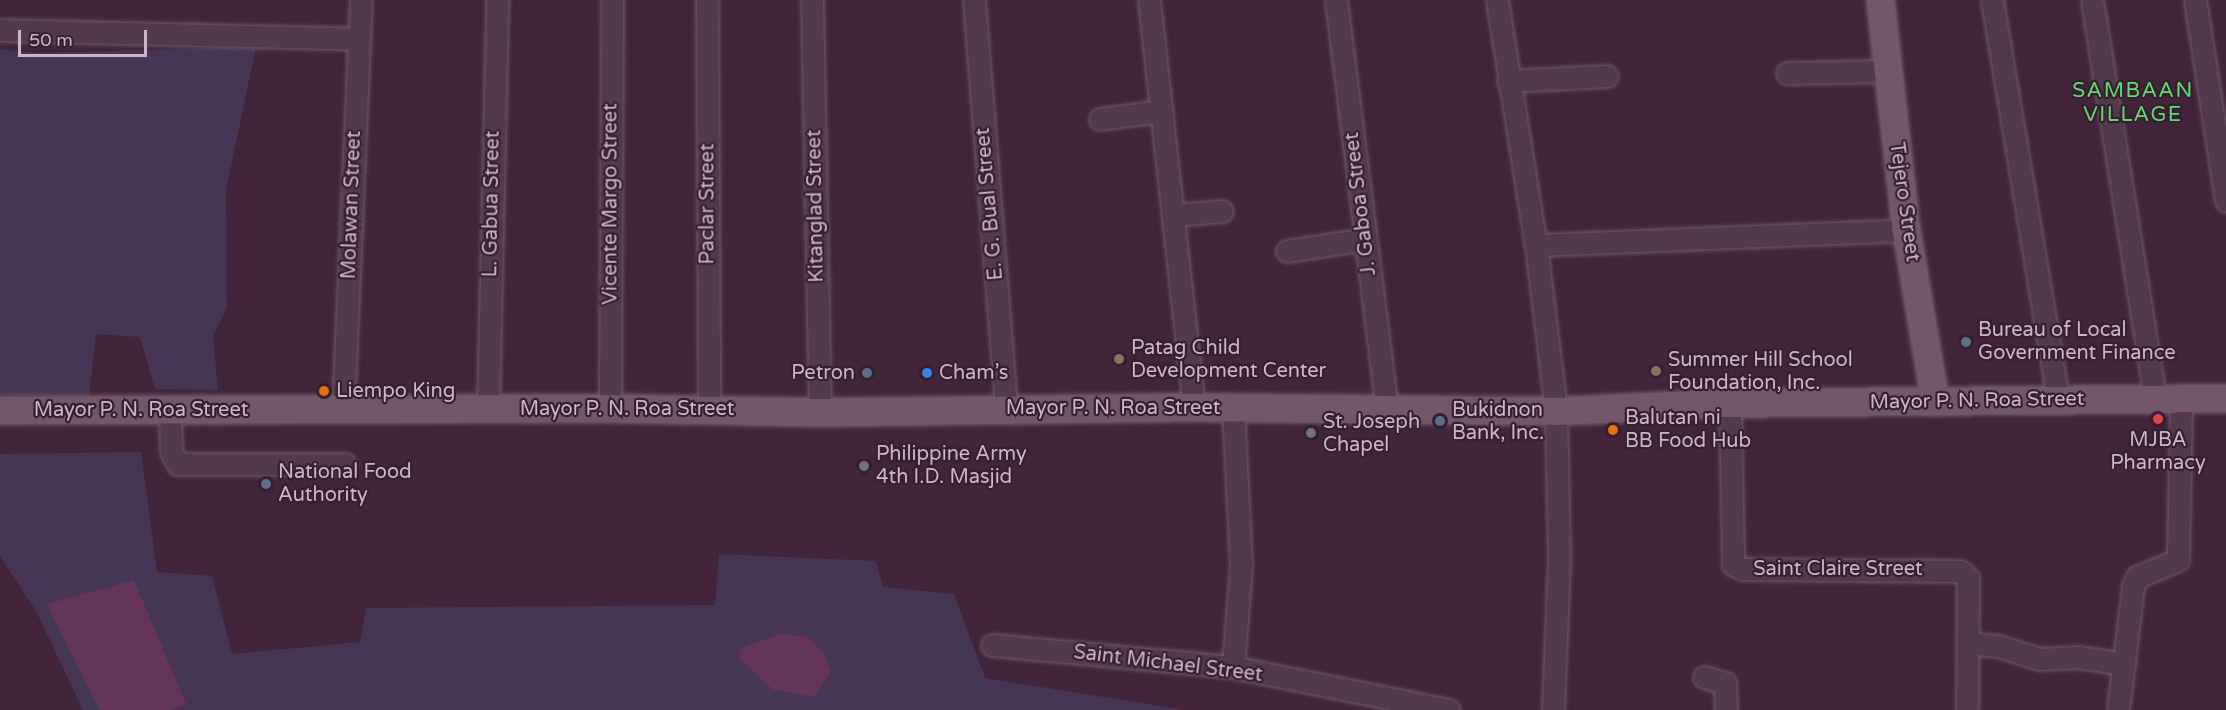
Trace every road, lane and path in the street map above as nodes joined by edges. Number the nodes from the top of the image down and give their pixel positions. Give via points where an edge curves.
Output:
1 (361, 0) edge
2 (497, 0) edge
3 (612, 0) edge
4 (707, 0) edge
5 (812, 0) edge
6 (974, 0) edge
7 (1149, 0) edge
8 (1336, 0) edge
9 (1497, 0) edge
10 (1880, 0) edge
11 (1992, 0) edge
12 (2092, 0) edge
13 (2194, 0) edge
14 (2, 30) edge
15 (359, 39) junction
16 (1887, 71) junction
17 (1787, 73) dead end
18 (1607, 76) dead end
19 (1509, 81) junction
20 (1160, 111) junction
21 (1100, 119) dead end
22 (2226, 201) edge
23 (1222, 210) dead end
24 (1174, 216) junction
25 (1906, 230) junction
26 (1365, 239) junction
27 (1536, 244) junction
28 (1287, 251) dead end
29 (2168, 398) junction
30 (2226, 398) edge
31 (2058, 399) junction
32 (1935, 402) junction
33 (1730, 404) junction
34 (1194, 407) junction
35 (1233, 407) junction
36 (488, 408) junction
37 (610, 408) junction
38 (1006, 408) junction
39 (709, 409) junction
40 (1387, 409) junction
41 (0, 410) edge
42 (170, 410) junction
43 (343, 410) junction
44 (1556, 411) junction
45 (820, 412) junction
46 (345, 464) dead end
47 (1968, 643) junction
48 (992, 645) dead end
49 (2124, 664) junction
50 (1233, 667) junction
51 (1704, 677) dead end
52 (1449, 710) edge
53 (1554, 710) edge
54 (1726, 710) edge
55 (1967, 710) edge
56 (2118, 710) edge

1 - 15 street, Molawan Street
2 - 36 street, L. Gabua Street
3 - 37 street, Vicente Margo Street
4 - 39 street, Paclar Street
5 - 45 street, Kitanglad Street
6 - 38 street, E. G. Bual Street
7 - 20 street
8 - 26 street, J. Gaboa Street
9 - 19 street
10 - 16 main road, Tejero Street
11 - 31 street
12 - 29 street
13 - 22 street
14 - 15 street
15 - 43 street, Molawan Street
16 - 17 street
16 - 25 main road, Tejero Street
18 - 19 street
19 - 27 street
20 - 21 street
20 - 24 street
23 - 24 street
24 - 34 street
25 - 27 street
25 - 32 main road, Tejero Street
26 - 28 street
26 - 40 street, J. Gaboa Street
27 - 44 street
29 - 30 main road, Mayor P. N. Roa Street
29 - 31 main road, Mayor P. N. Roa Street
29 - 49 street via 2178,560 2137,577
31 - 32 main road, Mayor P. N. Roa Street
32 - 33 main road, Mayor P. N. Roa Street
33 - 44 main road, Mayor P. N. Roa Street
33 - 47 street, Saint Claire Street via 1733,564 1742,569 1960,571 1968,579
34 - 35 main road, Mayor P. N. Roa Street
34 - 38 main road, Mayor P. N. Roa Street
35 - 40 main road, Mayor P. N. Roa Street
35 - 50 street via 1241,566
36 - 37 main road, Mayor P. N. Roa Street
36 - 43 main road, Mayor P. N. Roa Street
37 - 39 main road, Mayor P. N. Roa Street
38 - 45 main road, Mayor P. N. Roa Street
39 - 45 main road, Mayor P. N. Roa Street
40 - 44 main road, Mayor P. N. Roa Street
41 - 42 main road, Mayor P. N. Roa Street
42 - 43 main road, Mayor P. N. Roa Street
42 - 46 street via 171,451 178,464
44 - 53 street via 1559,560
47 - 49 street via 1998,646 2040,659 2078,657
47 - 55 street, Saint Claire Street
48 - 50 street, Saint Michael Street
49 - 56 street
50 - 52 street, Saint Michael Street
51 - 54 street via 1725,683

